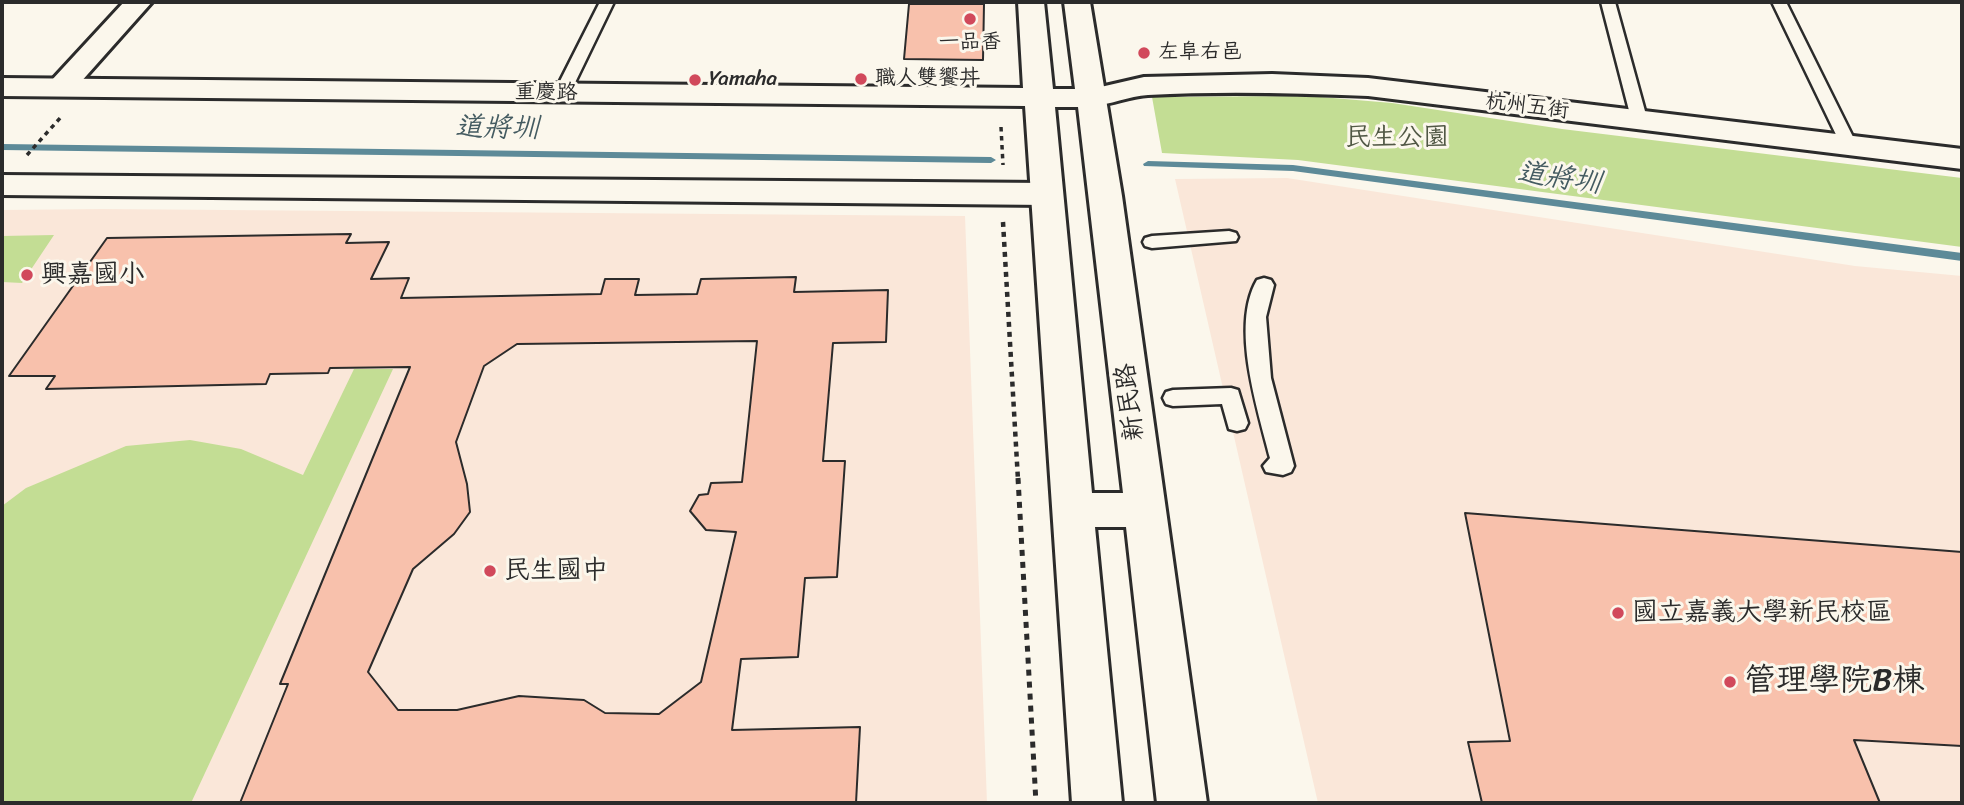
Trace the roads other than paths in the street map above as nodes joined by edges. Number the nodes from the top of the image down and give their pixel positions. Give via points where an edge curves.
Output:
1 (139, 2) edge
2 (607, 2) edge
3 (1031, 2) edge
4 (1077, 2) edge
5 (1608, 2) edge
6 (1779, 2) edge
7 (2, 87) edge
8 (61, 87) junction
9 (562, 93) junction
10 (1039, 98) junction
11 (1090, 98) junction
12 (1640, 122) junction
13 (1849, 145) junction
14 (1962, 159) edge
15 (2, 185) edge
16 (1047, 194) junction
17 (1229, 237) dead end
18 (1153, 242) dead end
19 (1264, 285) dead end
20 (1173, 398) dead end
21 (1237, 423) dead end
22 (1274, 466) dead end
23 (1073, 510) junction
24 (1144, 510) junction
25 (1097, 803) edge
26 (1182, 803) edge

1 - 8 street
2 - 9 lane
3 - 10 street
4 - 11 street, 新民路
5 - 12 lane
6 - 13 lane
7 - 8 street, 重慶路
8 - 9 street, 重慶路
9 - 10 street, 重慶路
10 - 11 street, 重慶路
10 - 16 street
11 - 12 street, 杭州五街 via 1144,86 1272,83 1368,87
11 - 24 street, 新民路
12 - 13 street, 杭州五街
13 - 14 street, 杭州五街
15 - 16 street
16 - 23 street
17 - 18 lane
19 - 22 lane via 1256,317 1261,378 1283,466
20 - 21 lane via 1231,396
23 - 24 street
23 - 25 street
24 - 26 street, 新民路

